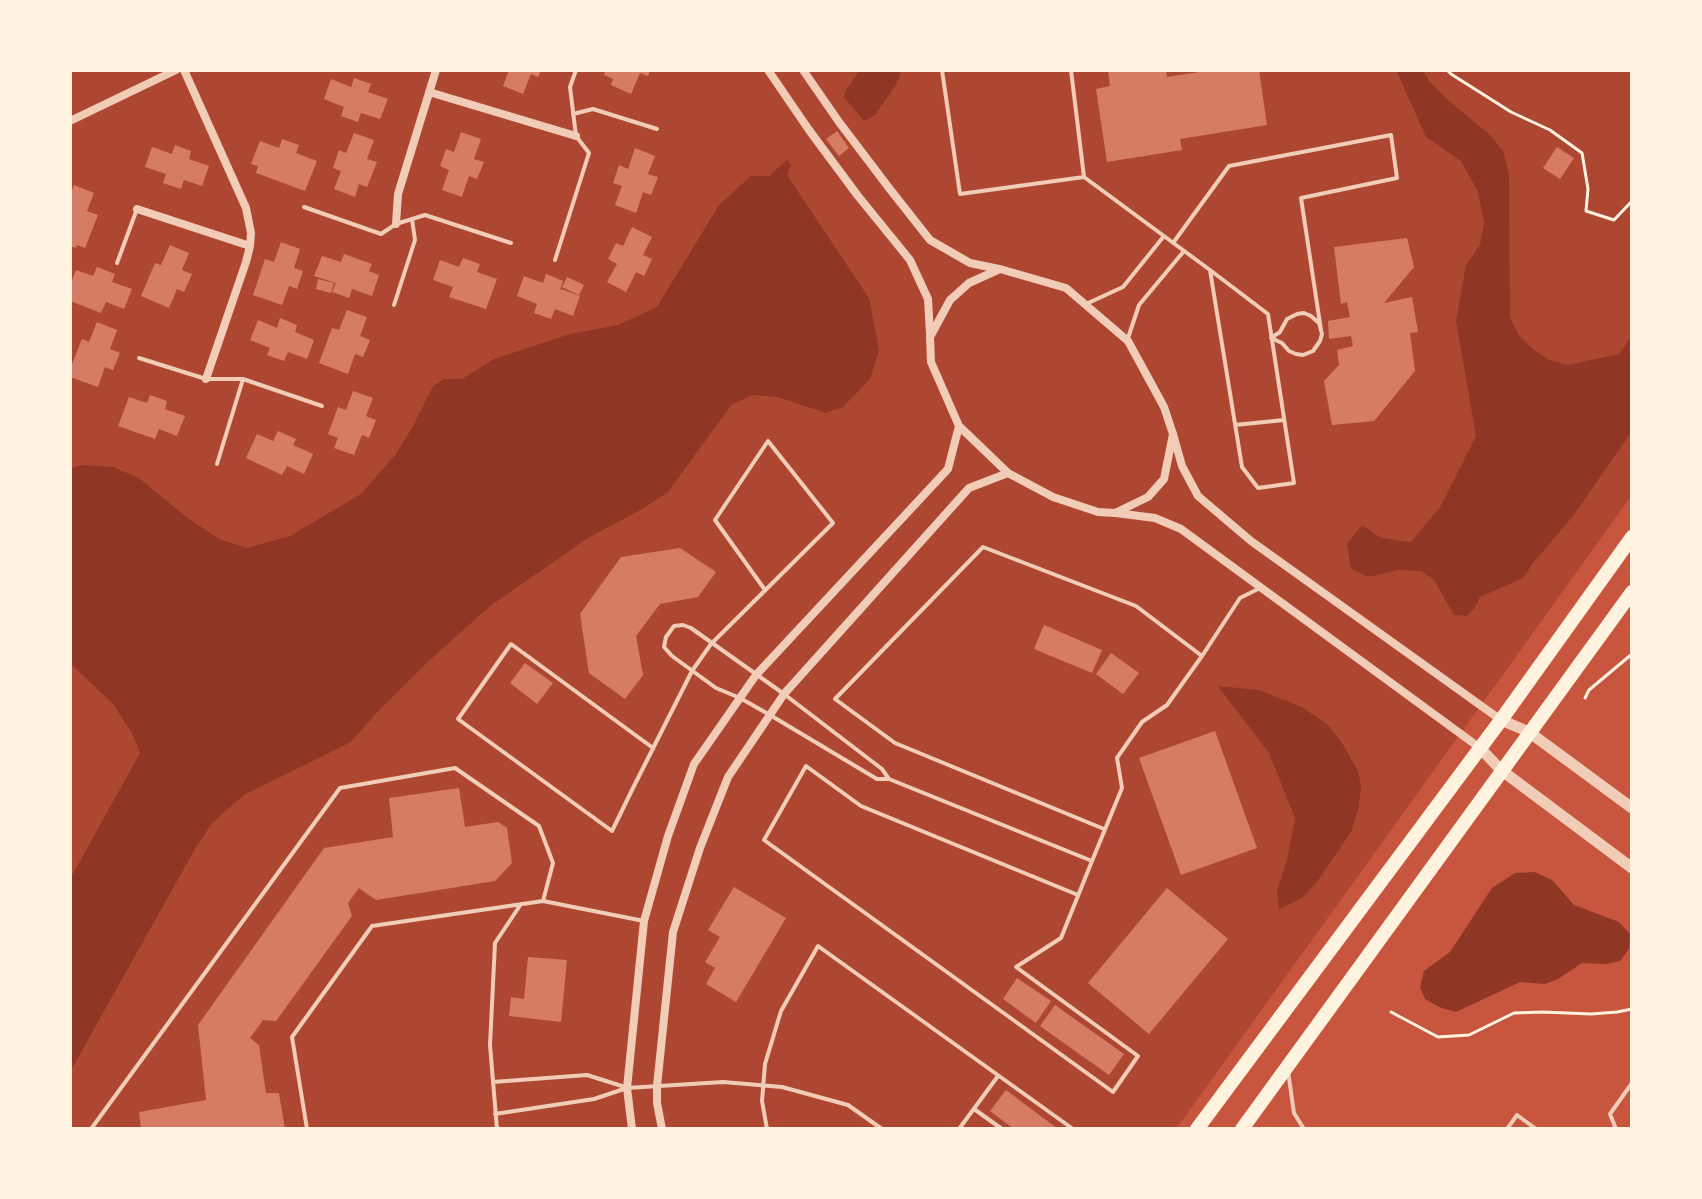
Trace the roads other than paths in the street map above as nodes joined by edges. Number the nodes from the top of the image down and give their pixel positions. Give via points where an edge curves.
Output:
1 (176, 70) edge
2 (184, 70) edge
3 (436, 70) edge
4 (576, 70) edge
5 (768, 70) edge
6 (803, 70) edge
7 (942, 70) edge
8 (1071, 70) edge
9 (429, 92) junction
10 (573, 114) junction
11 (70, 121) edge
12 (657, 129) dead end
13 (576, 136) junction
14 (1084, 177) junction
15 (304, 207) dead end
16 (137, 209) joint
17 (412, 219) junction
18 (396, 224) junction
19 (1164, 236) junction
20 (511, 243) dead end
21 (1173, 243) junction
22 (250, 246) junction
23 (1184, 251) junction
24 (555, 260) dead end
25 (117, 263) dead end
26 (1000, 269) junction
27 (1210, 270) junction
28 (1085, 304) junction
29 (394, 305) dead end
30 (1321, 330) junction
31 (930, 337) junction
32 (1271, 338) junction
33 (1128, 341) junction
34 (139, 358) dead end
35 (206, 379) junction
36 (243, 379) junction
37 (322, 406) dead end
38 (1284, 420) junction
39 (1235, 425) junction
40 (959, 426) junction
41 (1173, 434) junction
42 (217, 464) dead end
43 (1008, 473) junction
44 (1115, 513) junction
45 (1632, 537) edge
46 (1261, 587) junction
47 (765, 590) junction
48 (1632, 592) edge
49 (711, 644) junction
50 (1202, 656) junction
51 (692, 671) junction
52 (756, 675) junction
53 (784, 694) junction
54 (740, 698) junction
55 (770, 715) junction
56 (1501, 720) junction
57 (1529, 732) junction
58 (653, 748) junction
59 (1480, 748) junction
60 (1501, 770) junction
61 (889, 779) junction
62 (1632, 808) edge
63 (1104, 829) junction
64 (1092, 861) junction
65 (1632, 868) edge
66 (1078, 895) junction
67 (543, 901) junction
68 (521, 904) junction
69 (644, 921) junction
70 (1288, 1066) junction
71 (998, 1075) junction
72 (493, 1082) junction
73 (1632, 1083) edge
74 (763, 1085) junction
75 (657, 1086) junction
76 (627, 1088) junction
77 (974, 1109) junction
78 (495, 1114) junction
79 (91, 1129) edge
80 (307, 1129) edge
81 (497, 1129) edge
82 (632, 1129) edge
83 (662, 1129) edge
84 (767, 1129) edge
85 (882, 1129) edge
86 (959, 1129) edge
87 (1002, 1129) edge
88 (1073, 1129) edge
89 (1197, 1129) edge
90 (1242, 1129) edge
91 (1304, 1129) edge
92 (1507, 1129) edge
93 (1536, 1129) edge
94 (1616, 1129) edge

1 - 11 street
2 - 22 street via 246,208
3 - 9 street
4 - 10 lane via 570,87
5 - 31 street via 910,260 928,299
6 - 26 street via 930,240 970,263
7 - 14 lane via 960,194
8 - 14 lane
9 - 13 street
9 - 18 street via 398,194
10 - 12 lane via 593,109
10 - 13 lane
13 - 24 lane via 589,153
14 - 19 lane
15 - 18 lane via 381,234
16 - 22 street
16 - 25 lane
17 - 18 lane
17 - 20 lane via 425,215
17 - 29 lane via 415,240
19 - 21 lane
19 - 28 lane via 1123,287
21 - 23 lane
21 - 30 lane via 1229,166 1391,135 1397,178 1301,198
22 - 35 street
23 - 27 lane
23 - 33 lane via 1139,305
26 - 28 street via 1066,288
26 - 31 street via 969,283 950,300
27 - 32 lane via 1268,314
27 - 39 lane
28 - 33 street
30 - 32 lane via 1311,316 1297,314
30 - 32 lane via 1317,347 1303,355
31 - 40 street via 931,362
32 - 38 lane
33 - 41 street
34 - 35 lane
35 - 36 lane
36 - 37 lane
36 - 42 lane
38 - 39 lane
38 - 39 lane via 1294,483 1258,488 1242,467
40 - 43 street
40 - 52 street via 948,469
41 - 44 street via 1164,479 1148,497
41 - 56 street via 1198,496 1251,541
43 - 44 street via 1053,497
43 - 53 street via 969,488
44 - 46 street via 1155,518 1181,529
45 - 56 main road
46 - 50 lane via 1240,598
46 - 59 street
47 - 47 lane via 833,523 768,441 715,520
47 - 49 lane
48 - 57 main road
49 - 51 lane
49 - 51 lane via 683,625 674,626 666,637 664,647
49 - 52 lane
50 - 63 lane via 1167,705 1142,722 1117,758 1122,788
50 - 63 lane via 1136,606 983,547 835,699 895,743
51 - 54 lane
51 - 58 lane
52 - 53 lane
52 - 54 street
53 - 55 street
53 - 61 lane
54 - 55 lane
54 - 69 street via 694,764
55 - 61 lane via 877,779
55 - 75 street via 728,777 673,932
56 - 57 street
56 - 59 main road
57 - 60 main road
57 - 62 street
58 - 58 lane via 511,644 458,719 612,831
59 - 60 street
59 - 89 main road
60 - 65 street
60 - 70 main road
61 - 64 lane
63 - 64 lane
64 - 66 lane
66 - 66 lane via 1061,938 1016,967 1138,1056 1113,1092 764,840 806,766 861,806
67 - 68 lane
67 - 69 lane
67 - 79 lane via 553,863 539,826 455,768 340,788
68 - 72 lane via 495,943
68 - 80 lane via 372,926 292,1037
69 - 76 street
70 - 90 main road
70 - 91 lane via 1294,1113
71 - 74 lane via 818,946 781,1011
71 - 77 lane
71 - 88 lane
72 - 76 lane via 587,1075
72 - 78 lane
73 - 94 lane via 1610,1114
74 - 75 lane
74 - 84 lane
74 - 85 lane via 848,1105
75 - 76 lane
75 - 83 street
76 - 78 lane via 594,1099
76 - 82 street
77 - 86 lane
77 - 87 lane
78 - 81 lane
92 - 93 lane via 1517,1115

